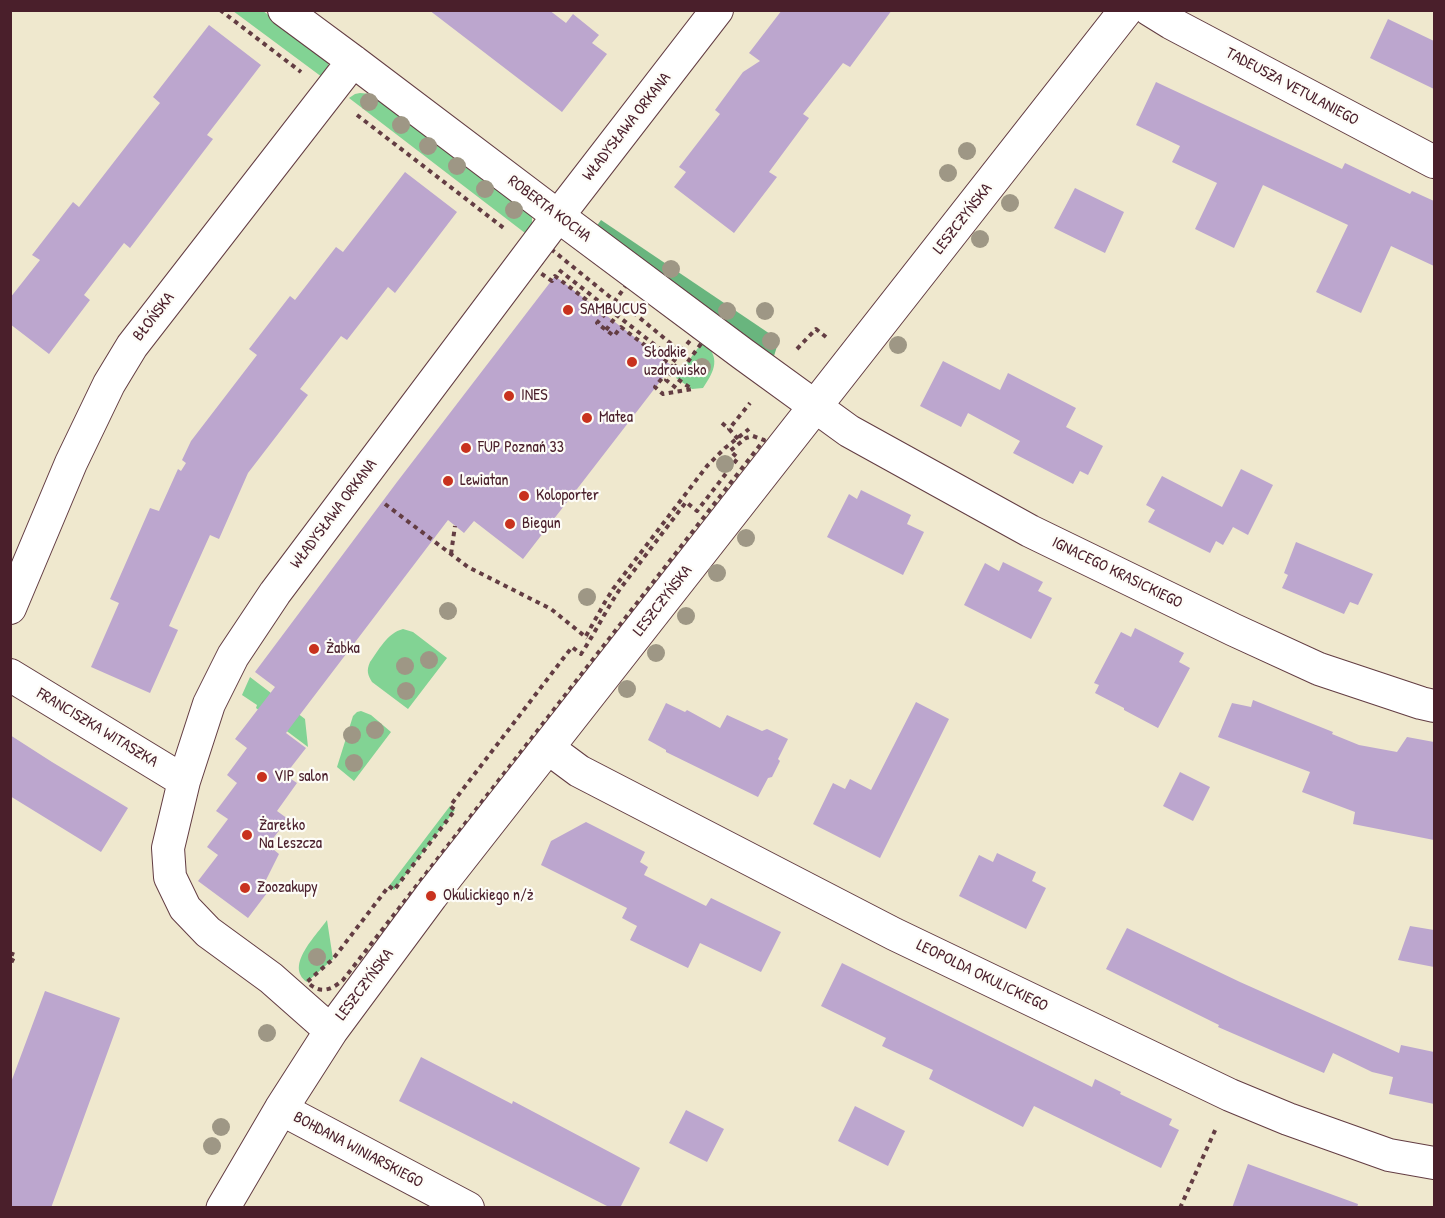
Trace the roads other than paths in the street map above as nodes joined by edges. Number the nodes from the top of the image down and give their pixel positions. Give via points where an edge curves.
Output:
1 (284, 10) edge
2 (717, 10) edge
3 (1126, 10) edge
4 (1150, 10) edge
5 (353, 61) junction
6 (1434, 162) edge
7 (558, 216) junction
8 (816, 406) junction
9 (10, 608) edge
10 (10, 675) edge
11 (1434, 706) edge
12 (548, 748) junction
13 (184, 781) junction
14 (331, 1031) junction
15 (281, 1109) junction
16 (1434, 1163) edge
17 (223, 1208) edge
18 (468, 1208) edge

1 - 5 street, ROBERTA KOCHA
2 - 7 street, WŁADYSŁAWA ORKANA
3 - 8 street, LESZCZYŃSKA
4 - 6 street, TADEUSZA VETULANIEGO
5 - 7 street, ROBERTA KOCHA
5 - 9 street, BŁOŃSKA via 132,346 71,463
7 - 8 street, ROBERTA KOCHA
7 - 13 street, WŁADYSŁAWA ORKANA via 275,593 233,656 209,704
8 - 11 street, IGNACEGO KRASICKIEGO via 849,431 1030,531 1319,669
8 - 12 street, LESZCZYŃSKA
10 - 13 street, FRANCISZKA WITASZKA
12 - 14 street, LESZCZYŃSKA
12 - 16 street, LEOPOLDA OKULICKIEGO via 579,771 894,934 1230,1095 1389,1155
13 - 14 street, WŁADYSŁAWA ORKANA via 168,848 170,878 185,909
14 - 15 street, LESZCZYŃSKA
15 - 17 street, LESZCZYŃSKA
15 - 18 street, BOHDANA WINIARSKIEGO

